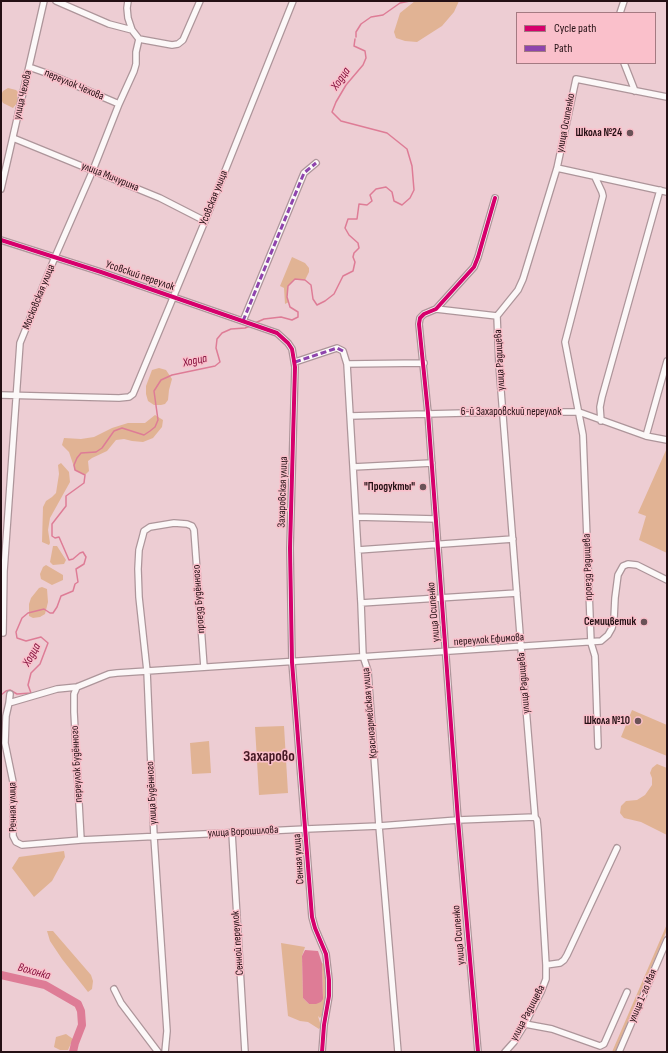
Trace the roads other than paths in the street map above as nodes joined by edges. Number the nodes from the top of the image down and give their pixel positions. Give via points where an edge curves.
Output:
1 (44, 1) edge
2 (56, 1) edge
3 (128, 1) edge
4 (200, 1) edge
5 (293, 1) edge
6 (624, 1) edge
7 (620, 12) edge
8 (132, 30) junction
9 (139, 40) junction
10 (624, 64) edge
11 (29, 67) junction
12 (635, 91) junction
13 (667, 97) edge
14 (119, 104) junction
15 (13, 138) junction
16 (316, 163) dead end
17 (557, 168) junction
18 (93, 170) junction
19 (595, 177) junction
20 (1, 189) edge
21 (660, 190) junction
22 (667, 192) edge
23 (495, 198) dead end
24 (205, 221) junction
25 (1, 240) edge
26 (55, 257) junction
27 (174, 297) junction
28 (436, 309) junction
29 (497, 316) junction
30 (246, 322) junction
31 (273, 331) joint
32 (667, 361) edge
33 (295, 362) junction
34 (424, 363) junction
35 (347, 364) junction
36 (1, 395) edge
37 (16, 396) junction
38 (503, 412) junction
39 (579, 412) junction
40 (428, 413) junction
41 (350, 416) junction
42 (601, 421) junction
43 (646, 436) junction
44 (667, 440) edge
45 (432, 463) junction
46 (353, 467) junction
47 (356, 517) junction
48 (436, 519) junction
49 (194, 530) joint
50 (513, 539) junction
51 (438, 544) junction
52 (358, 550) junction
53 (3, 571) edge
54 (667, 580) edge
55 (517, 593) junction
56 (441, 597) junction
57 (361, 603) junction
58 (3, 632) dead end
59 (591, 643) junction
60 (521, 647) junction
61 (446, 651) junction
62 (363, 656) junction
63 (292, 662) junction
64 (204, 668) junction
65 (146, 671) junction
66 (77, 687) junction
67 (10, 694) dead end
68 (9, 703) junction
69 (598, 746) dead end
70 (535, 817) junction
71 (458, 820) junction
72 (379, 826) junction
73 (306, 829) junction
74 (232, 833) junction
75 (154, 837) junction
76 (81, 840) junction
77 (22, 845) joint
78 (617, 848) dead end
79 (667, 940) edge
80 (546, 965) junction
81 (114, 989) dead end
82 (627, 992) dead end
83 (525, 1024) junction
84 (158, 1052) edge
85 (165, 1052) edge
86 (245, 1052) edge
87 (322, 1052) edge
88 (398, 1052) edge
89 (478, 1052) edge
90 (505, 1052) edge
91 (619, 1052) edge

1 - 11 street, улица Чехова
2 - 8 street via 109,24
3 - 8 street via 128,18
4 - 9 street via 188,32 178,44
5 - 24 street, Усовская улица
6 - 7 street
8 - 9 street
9 - 14 street, Московская улица via 134,71
10 - 12 street
11 - 14 street, переулок Чехова
11 - 15 street, улица Чехова
12 - 13 street
12 - 17 street, улица Осипенко via 576,79
14 - 18 street, Московская улица
15 - 18 street, улица Мичурина
15 - 20 street, улица Чехова
16 - 30 street via 304,173
17 - 19 street
17 - 29 street, улица Осипенко via 523,279 518,290
18 - 24 street, улица Мичурина via 160,198
18 - 26 street, Московская улица
19 - 21 street
19 - 39 street, проезд Радищева via 603,196 565,342
21 - 22 street
21 - 42 street via 602,397
23 - 28 street, улица Осипенко via 474,267
24 - 27 street, Усовская улица
25 - 26 street, Усовский переулок
26 - 27 street, Усовский переулок
26 - 37 street, Московская улица via 20,343
27 - 30 street, Усовский переулок
27 - 37 street, Усовская улица via 133,394 129,397
28 - 29 street, улица Радищева
28 - 34 street, улица Осипенко via 420,318
29 - 38 street, улица Радищева
30 - 31 street, Усовский переулок
31 - 33 street, Захаровская улица via 288,343
32 - 43 street
33 - 35 street, Красноармейская улица via 337,348 343,351
33 - 63 street, Захаровская улица via 290,548
34 - 35 street
34 - 40 street, улица Осипенко
35 - 41 street, Красноармейская улица
36 - 37 street
37 - 53 street, Московская улица
38 - 39 street, 6-й Захаровский переулок
38 - 40 street, 6-й Захаровский переулок
38 - 50 street, улица Радищева
39 - 42 street, 6-й Захаровский переулок
39 - 59 street, проезд Радищева via 583,435
40 - 41 street, 6-й Захаровский переулок
40 - 45 street, улица Осипенко
41 - 46 street, Красноармейская улица
42 - 43 street, 6-й Захаровский переулок
43 - 44 street, 6-й Захаровский переулок
45 - 46 street
45 - 48 street, улица Осипенко
46 - 47 street, Красноармейская улица
47 - 48 street
47 - 52 street, Красноармейская улица
48 - 51 street, улица Осипенко
49 - 64 street, проезд Будённого
49 - 65 street, улица Будённого via 187,524 159,525 150,527 142,535 138,576
50 - 51 street
50 - 55 street, улица Радищева
51 - 52 street
51 - 56 street, улица Осипенко
52 - 57 street, Красноармейская улица
53 - 58 street, Московская улица
54 - 59 street via 637,565 623,566 618,575 612,628 601,641
55 - 56 street
55 - 60 street, улица Радищева
56 - 57 street
56 - 61 street, улица Осипенко
57 - 62 street, Красноармейская улица
59 - 60 street, переулок Ефимова
59 - 69 street, проезд Радищева via 595,656
60 - 61 street, переулок Ефимова
60 - 70 street, улица Радищева
61 - 62 street, переулок Ефимова
61 - 71 street, улица Осипенко
62 - 63 street, переулок Ефимова
62 - 72 street, Красноармейская улица via 368,671
63 - 64 street, переулок Ефимова
63 - 73 street, Сенная улица
64 - 65 street, переулок Ефимова
65 - 66 street, переулок Ефимова via 109,674
65 - 75 street, улица Будённого
66 - 68 street, переулок Ефимова via 57,689
66 - 76 street, переулок Будённого via 74,694 74,712
67 - 68 street, Речная улица
68 - 77 street, Речная улица via 5,744 14,782 13,836 16,842
70 - 71 street, улица Ворошилова
70 - 80 street, улица Радищева via 538,830
71 - 72 street, улица Ворошилова
71 - 89 street, улица Осипенко
72 - 73 street, улица Ворошилова
72 - 88 street, Красноармейская улица
73 - 74 street, улица Ворошилова
73 - 87 street, Сенная улица via 312,917 326,954 330,980
74 - 75 street, улица Ворошилова
74 - 86 street, Сенной переулок
75 - 76 street, улица Ворошилова
75 - 85 street, улица Будённого via 167,1031
76 - 77 street, улица Ворошилова
78 - 80 street via 564,960
79 - 91 street, улица 1-го Мая
80 - 83 street, улица Радищева via 546,979
81 - 84 street via 121,1003
82 - 83 street via 604,1044 600,1046 552,1029
83 - 90 street, улица Радищева

